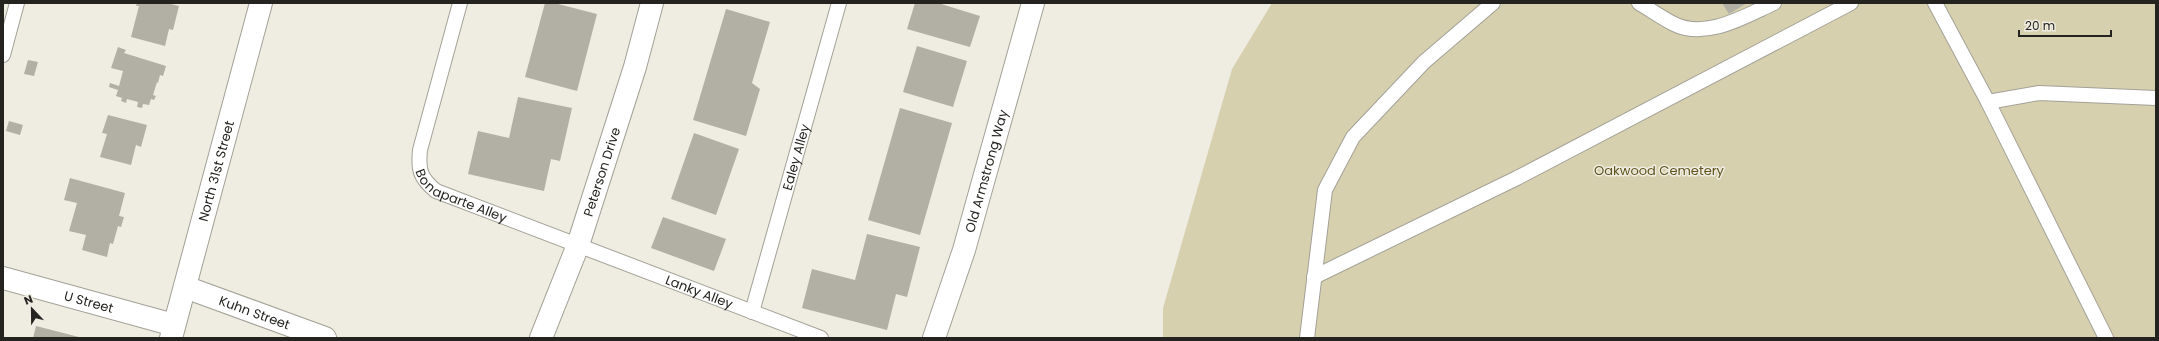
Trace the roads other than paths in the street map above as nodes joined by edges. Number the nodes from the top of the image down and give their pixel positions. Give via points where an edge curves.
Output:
1 (17, 3) edge
2 (261, 3) edge
3 (460, 3) edge
4 (652, 3) edge
5 (839, 3) edge
6 (1033, 3) edge
7 (1493, 3) edge
8 (1640, 3) edge
9 (1774, 3) edge
10 (1851, 3) edge
11 (1935, 3) edge
12 (3, 55) edge
13 (2156, 98) edge
14 (1988, 102) junction
15 (578, 245) junction
16 (1314, 277) junction
17 (3, 278) edge
18 (185, 287) junction
19 (752, 312) junction
20 (172, 332) edge
21 (325, 338) edge
22 (541, 338) edge
23 (820, 338) edge
24 (934, 338) edge
25 (1307, 338) edge
26 (2106, 338) edge

1 - 12 lane
2 - 18 street, North 31st Street
3 - 15 lane, Bonaparte Alley via 420,150 421,173 426,183 436,191
4 - 15 street, Peterson Drive via 635,67
5 - 19 lane, Ealey Alley
6 - 24 street, Old Armstrong Way via 964,250
7 - 16 lane via 1424,62 1352,137 1325,190
8 - 9 lane via 1676,25 1702,30 1735,20
10 - 16 lane via 1517,178
11 - 14 lane
13 - 14 lane via 2039,93
14 - 26 lane
15 - 19 lane, Lanky Alley
15 - 22 street, Peterson Drive
16 - 25 lane
17 - 20 street, U Street
18 - 20 street, North 31st Street
18 - 21 street, Kuhn Street
19 - 23 lane, Lanky Alley

